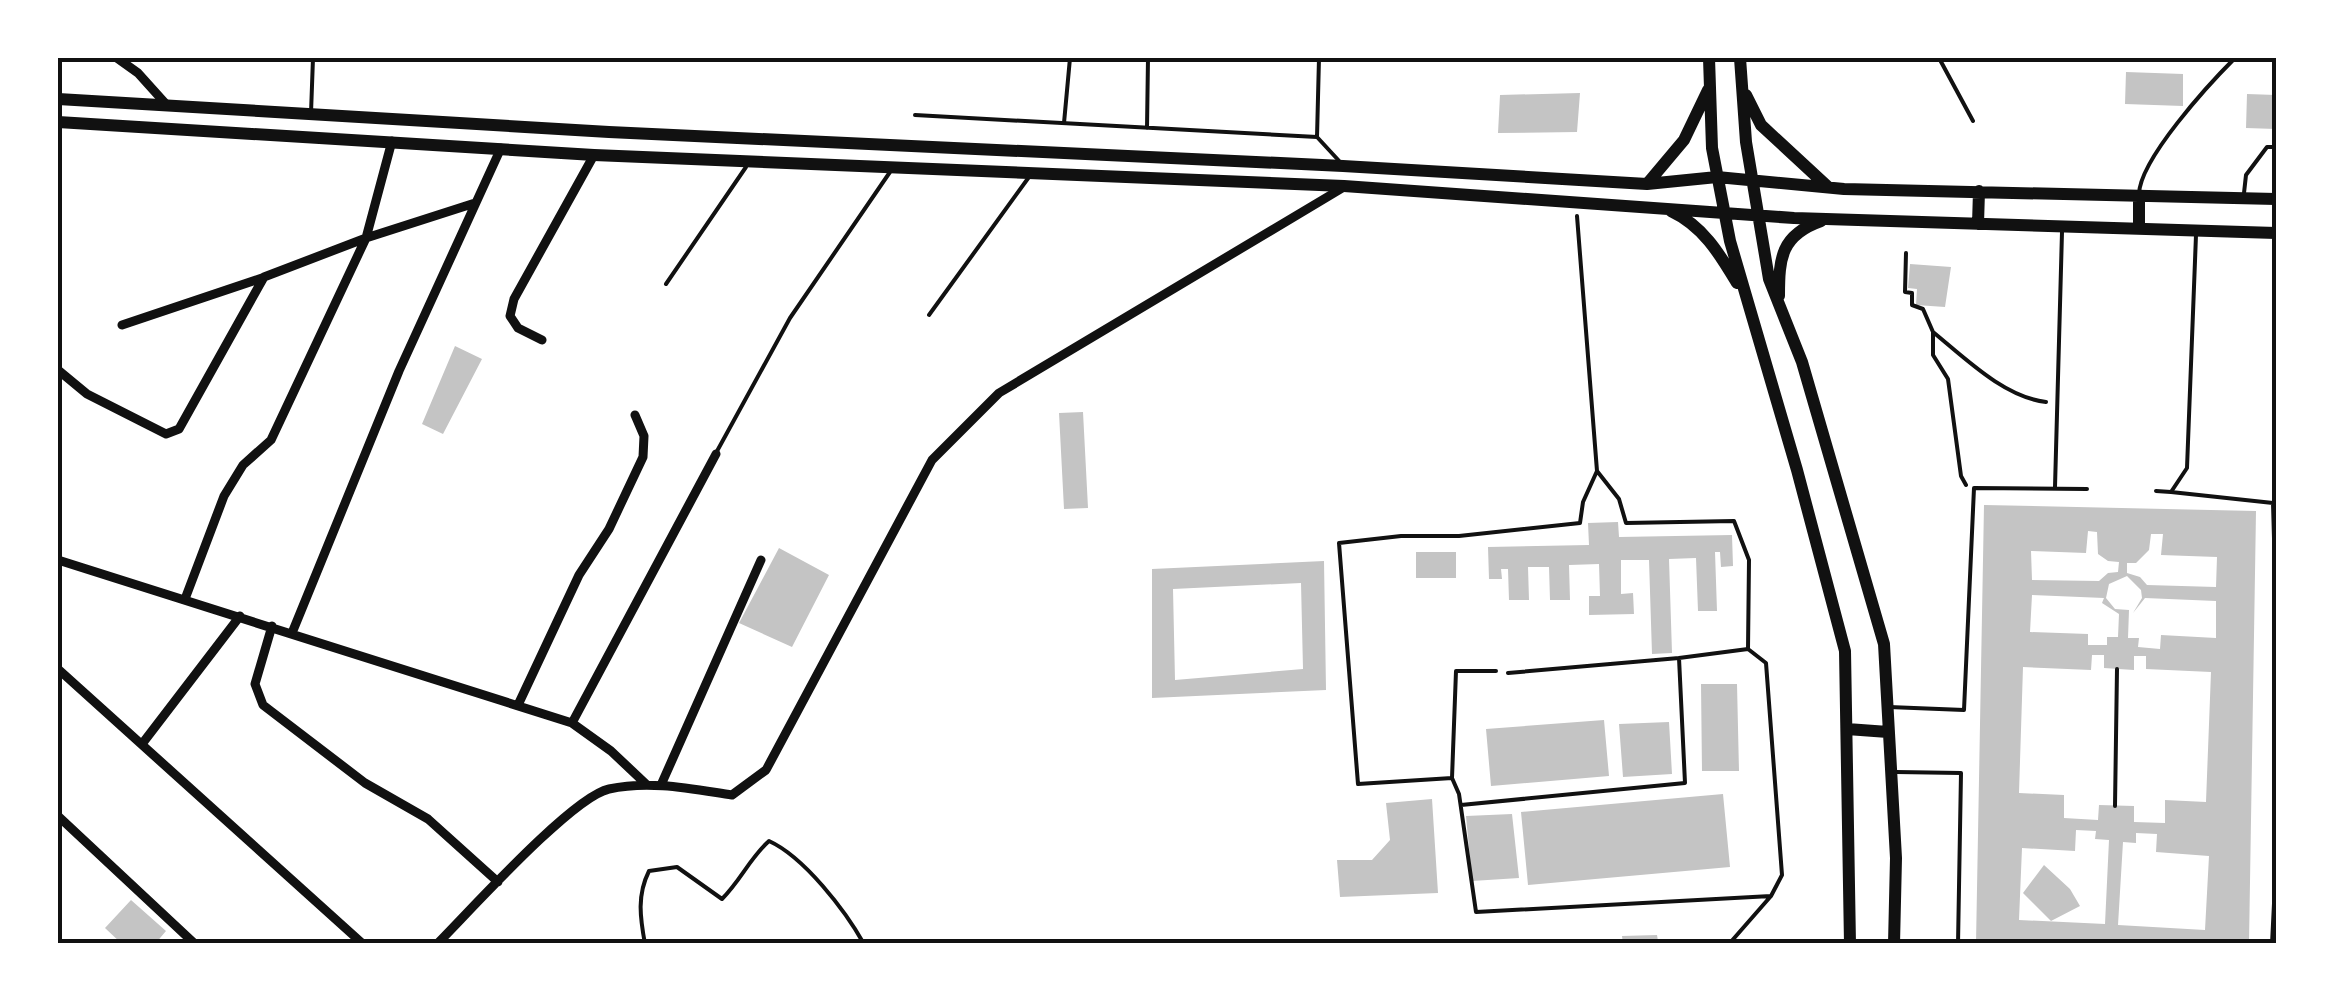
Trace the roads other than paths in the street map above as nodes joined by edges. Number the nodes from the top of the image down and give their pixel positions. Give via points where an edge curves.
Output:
1 (117, 58) edge
2 (313, 58) edge
3 (1070, 58) edge
4 (1148, 58) edge
5 (1319, 58) edge
6 (1709, 58) edge
7 (1740, 58) edge
8 (1939, 58) edge
9 (2235, 58) edge
10 (1710, 87) junction
11 (1742, 88) junction
12 (62, 99) edge
13 (164, 104) junction
14 (262, 110) junction
15 (311, 114) junction
16 (915, 115) dead end
17 (1973, 121) dead end
18 (63, 122) edge
19 (1064, 124) junction
20 (1147, 128) junction
21 (58, 133) edge
22 (262, 133) junction
23 (1317, 137) junction
24 (392, 140) junction
25 (770, 140) junction
26 (2276, 147) edge
27 (502, 148) junction
28 (594, 156) junction
29 (748, 163) junction
30 (771, 164) junction
31 (1343, 166) junction
32 (893, 168) junction
33 (1031, 174) junction
34 (1716, 177) junction
35 (1753, 181) junction
36 (1647, 184) junction
37 (1344, 186) junction
38 (1830, 188) junction
39 (1980, 191) junction
40 (2139, 196) junction
41 (2244, 198) junction
42 (2276, 199) edge
43 (475, 203) junction
44 (1661, 206) junction
45 (1724, 212) junction
46 (1757, 214) junction
47 (1832, 217) junction
48 (1978, 224) junction
49 (2062, 227) junction
50 (2138, 229) junction
51 (2196, 230) junction
52 (2276, 232) edge
53 (366, 238) junction
54 (264, 277) junction
55 (666, 284) dead end
56 (1779, 299) junction
57 (1748, 302) junction
58 (928, 315) dead end
59 (122, 326) dead end
60 (542, 340) dead end
61 (58, 370) edge
62 (635, 415) dead end
63 (716, 454) joint
64 (2055, 487) junction
65 (2088, 489) dead end
66 (2156, 492) dead end
67 (2171, 492) junction
68 (58, 560) edge
69 (761, 560) dead end
70 (185, 599) junction
71 (2276, 610) edge
72 (240, 616) junction
73 (272, 626) junction
74 (292, 633) junction
75 (58, 668) edge
76 (518, 704) junction
77 (1886, 707) junction
78 (572, 723) junction
79 (1847, 729) junction
80 (1888, 732) junction
81 (142, 744) junction
82 (1891, 772) junction
83 (660, 785) junction
84 (647, 786) junction
85 (58, 816) edge
86 (2276, 862) edge
87 (498, 882) junction
88 (196, 944) edge
89 (363, 944) edge
90 (437, 944) edge
91 (645, 944) edge
92 (864, 944) edge
93 (1850, 944) edge
94 (1894, 944) edge
95 (1958, 944) edge
96 (2272, 944) edge

1 - 13 street
2 - 15 lane
3 - 19 lane
4 - 20 lane
5 - 23 lane
6 - 10 main road
7 - 11 main road
8 - 17 lane
9 - 40 lane via 2157,150
10 - 34 main road
10 - 36 main road via 1684,140
11 - 35 main road
11 - 38 main road via 1761,125
12 - 13 main road
12 - 18 main road
13 - 14 main road
14 - 15 main road
14 - 22 main road
15 - 25 main road
16 - 19 lane
18 - 21 street
18 - 22 main road
19 - 20 lane
20 - 23 lane
22 - 24 main road
23 - 31 lane
24 - 27 main road
24 - 53 street
25 - 30 main road
25 - 31 main road
26 - 41 lane via 2266,147 2246,174
27 - 28 main road
27 - 43 street
28 - 29 main road
28 - 60 street via 514,299 510,316 518,328
29 - 30 main road
29 - 55 lane
30 - 32 main road
31 - 36 main road
31 - 37 main road
32 - 33 main road
32 - 63 lane via 790,318
33 - 37 main road
33 - 58 lane
34 - 35 main road
34 - 36 main road
34 - 45 main road
35 - 38 main road
35 - 46 main road
37 - 44 main road
37 - 83 street via 999,393 932,460 766,770 732,795
38 - 39 main road
39 - 40 main road
39 - 48 main road
40 - 41 main road
40 - 50 main road
41 - 42 main road
43 - 53 street
43 - 74 street
44 - 45 main road
44 - 57 main road via 1708,238
45 - 46 main road
45 - 57 main road
46 - 47 main road
46 - 56 main road
47 - 48 main road
47 - 56 main road via 1801,228 1787,245 1779,264
48 - 49 main road
49 - 50 main road
49 - 64 lane
50 - 51 main road
51 - 52 main road
51 - 67 lane via 2187,468
53 - 54 street
53 - 70 street via 272,440 243,465 224,496
54 - 59 street
54 - 61 street via 172,434 87,394
56 - 77 main road via 1884,644
57 - 79 main road via 1845,651
62 - 76 street via 643,457
63 - 78 street
64 - 65 lane
64 - 77 lane via 1974,488 1964,710
66 - 67 lane
67 - 71 lane via 2274,503
68 - 70 street
69 - 83 street
70 - 72 street
72 - 73 street
72 - 81 street
73 - 74 street
73 - 87 street via 255,684 263,705 373,789 428,819
74 - 76 street
75 - 81 street
76 - 78 street
77 - 80 main road
78 - 84 street
79 - 80 main road
79 - 93 main road
80 - 82 main road
81 - 89 street
82 - 94 main road
82 - 95 lane via 1961,773
83 - 84 street
84 - 87 street via 605,790 561,820
85 - 88 street
86 - 96 lane
87 - 90 street
91 - 92 lane via 640,888 649,871 676,867 722,898 769,841 788,849 852,920

